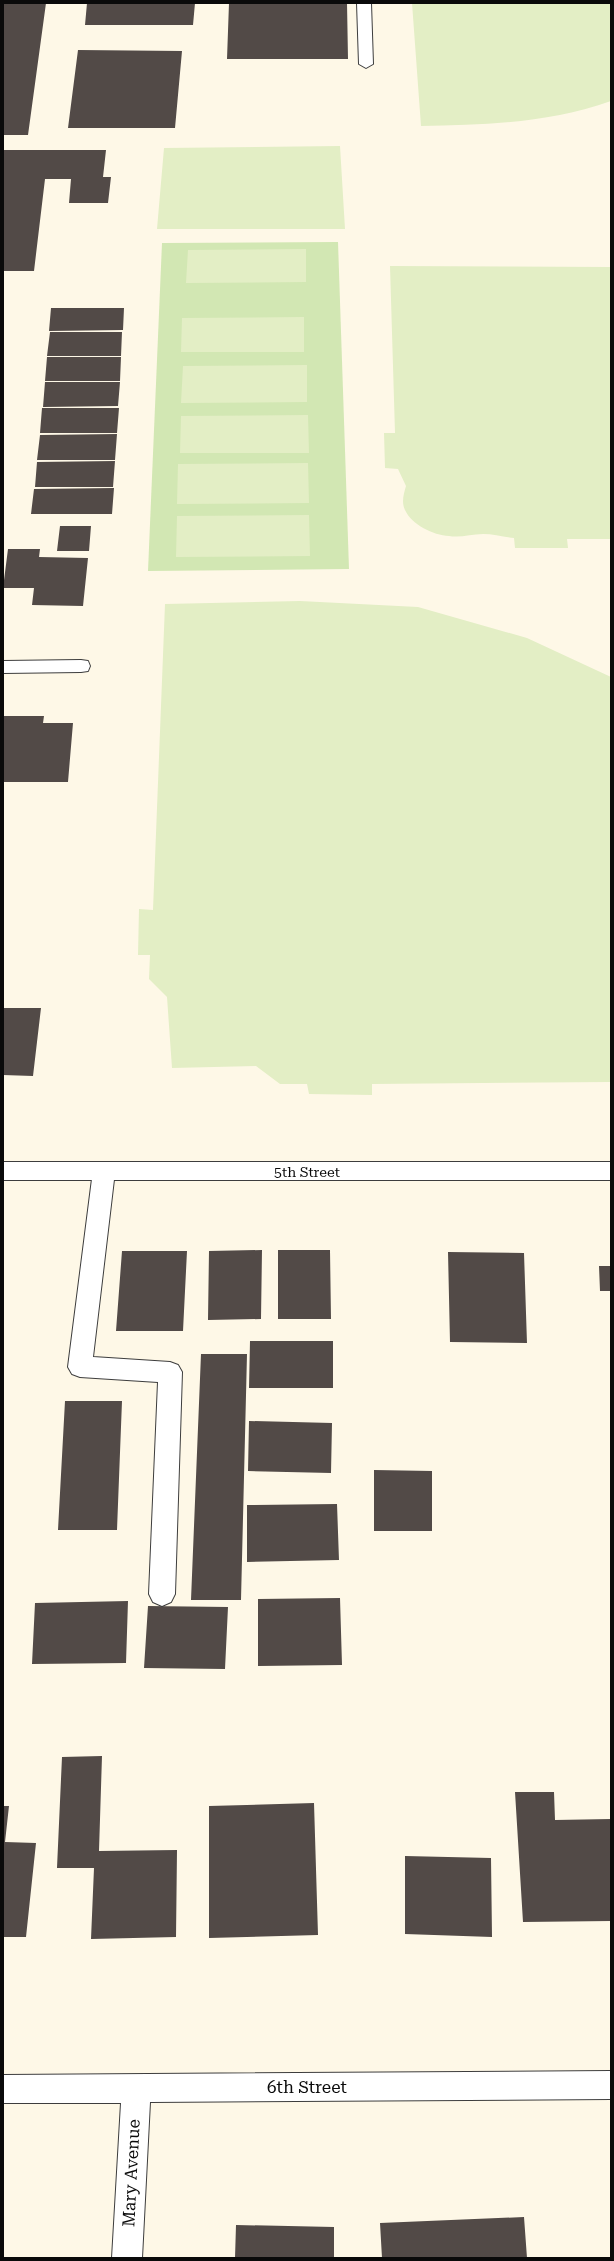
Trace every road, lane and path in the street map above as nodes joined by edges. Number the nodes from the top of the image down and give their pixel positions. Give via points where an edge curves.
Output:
1 (364, 3) edge
2 (366, 64) dead end
3 (81, 666) dead end
4 (3, 667) edge
5 (3, 1171) edge
6 (104, 1171) junction
7 (611, 1171) edge
8 (162, 1594) dead end
9 (611, 2086) edge
10 (136, 2088) junction
11 (3, 2089) edge
12 (127, 2258) edge

1 - 2 street
3 - 4 street
5 - 6 street, 5th Street
6 - 7 street, 5th Street
6 - 8 street via 80,1367 170,1372
9 - 10 street, 6th Street
10 - 11 street, 6th Street
10 - 12 street, Mary Avenue

